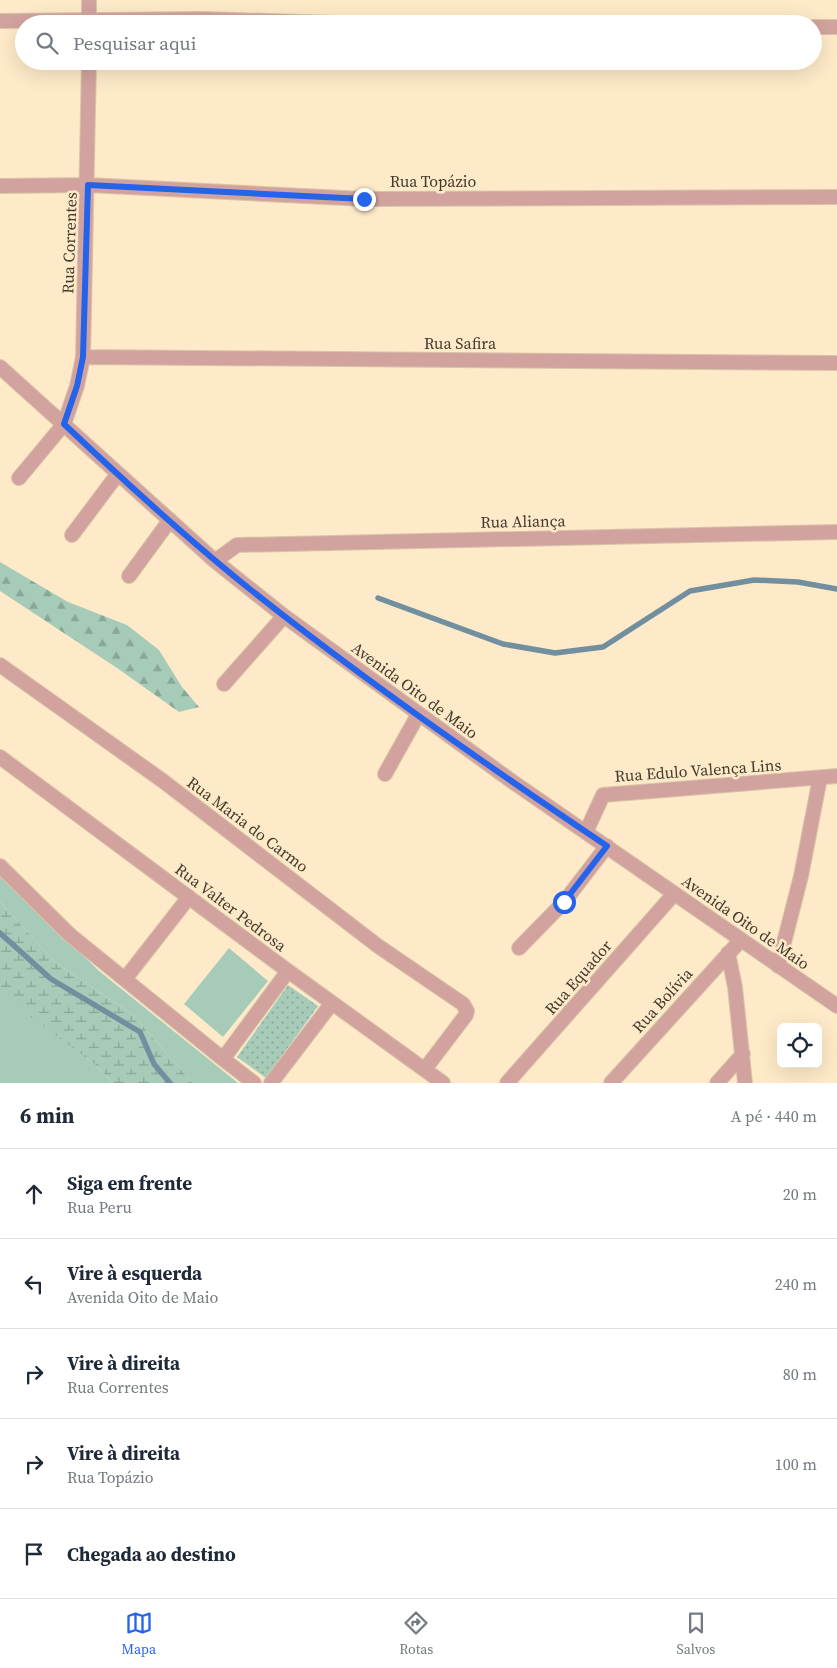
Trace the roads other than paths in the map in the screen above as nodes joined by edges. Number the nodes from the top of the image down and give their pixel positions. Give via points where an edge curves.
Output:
1 (89, 0) edge
2 (89, 15) edge
3 (0, 22) edge
4 (15, 22) edge
5 (822, 27) edge
6 (837, 27) edge
7 (89, 70) edge
8 (88, 185) junction
9 (0, 186) edge
10 (837, 196) edge
11 (83, 357) junction
12 (837, 363) edge
13 (0, 367) edge
14 (64, 424) junction
15 (117, 475) junction
16 (19, 478) dead end
17 (170, 520) junction
18 (837, 532) edge
19 (72, 535) dead end
20 (216, 561) junction
21 (129, 576) dead end
22 (284, 616) junction
23 (0, 665) edge
24 (224, 684) dead end
25 (418, 715) junction
26 (0, 757) edge
27 (384, 774) dead end
28 (837, 776) edge
29 (820, 778) junction
30 (586, 832) junction
31 (607, 846) junction
32 (0, 866) edge
33 (674, 894) junction
34 (189, 897) junction
35 (740, 941) junction
36 (519, 948) dead end
37 (728, 953) junction
38 (778, 966) junction
39 (288, 971) junction
40 (125, 978) junction
41 (332, 1003) junction
42 (837, 1006) edge
43 (743, 1054) junction
44 (224, 1059) junction
45 (424, 1069) junction
46 (254, 1083) edge
47 (271, 1083) edge
48 (443, 1083) edge
49 (507, 1083) edge
50 (611, 1083) edge
51 (716, 1083) edge
52 (745, 1083) edge

1 - 2 street
3 - 4 street
5 - 6 street
7 - 8 street, Rua Correntes
8 - 9 street, Rua Topázio
8 - 10 street, Rua Topázio via 364,199
8 - 11 street, Rua Correntes
11 - 12 street, Rua Safira
11 - 14 street, Rua Correntes
13 - 14 street, Avenida Oito de Maio
14 - 15 street, Avenida Oito de Maio
14 - 16 street
15 - 17 street, Avenida Oito de Maio
15 - 19 street
17 - 20 street, Avenida Oito de Maio
17 - 21 street
18 - 20 street, Rua Aliança via 237,546
20 - 22 street, Avenida Oito de Maio
22 - 24 street
22 - 25 street, Avenida Oito de Maio
23 - 45 street, Rua Maria do Carmo via 163,781 378,946 463,1004 466,1015
25 - 27 street
25 - 30 street, Avenida Oito de Maio
26 - 34 street, Rua Valter Pedrosa
28 - 29 street, Rua Edulo Valença Lins
29 - 30 street, Rua Edulo Valença Lins via 603,795
29 - 38 street via 801,876
30 - 31 street, Avenida Oito de Maio
31 - 33 street, Avenida Oito de Maio
31 - 36 street via 564,902
32 - 40 street via 70,935
33 - 35 street, Avenida Oito de Maio
33 - 49 street, Rua Equador
34 - 39 street, Rua Valter Pedrosa
34 - 40 street
35 - 37 street, Rua Bolívia
35 - 38 street, Avenida Oito de Maio
37 - 43 street
37 - 50 street, Rua Bolívia
38 - 42 street, Avenida Oito de Maio
39 - 41 street, Rua Valter Pedrosa
39 - 44 street
40 - 44 street
41 - 45 street, Rua Valter Pedrosa
41 - 47 street
43 - 51 street
43 - 52 street
44 - 46 street
45 - 48 street, Rua Valter Pedrosa

